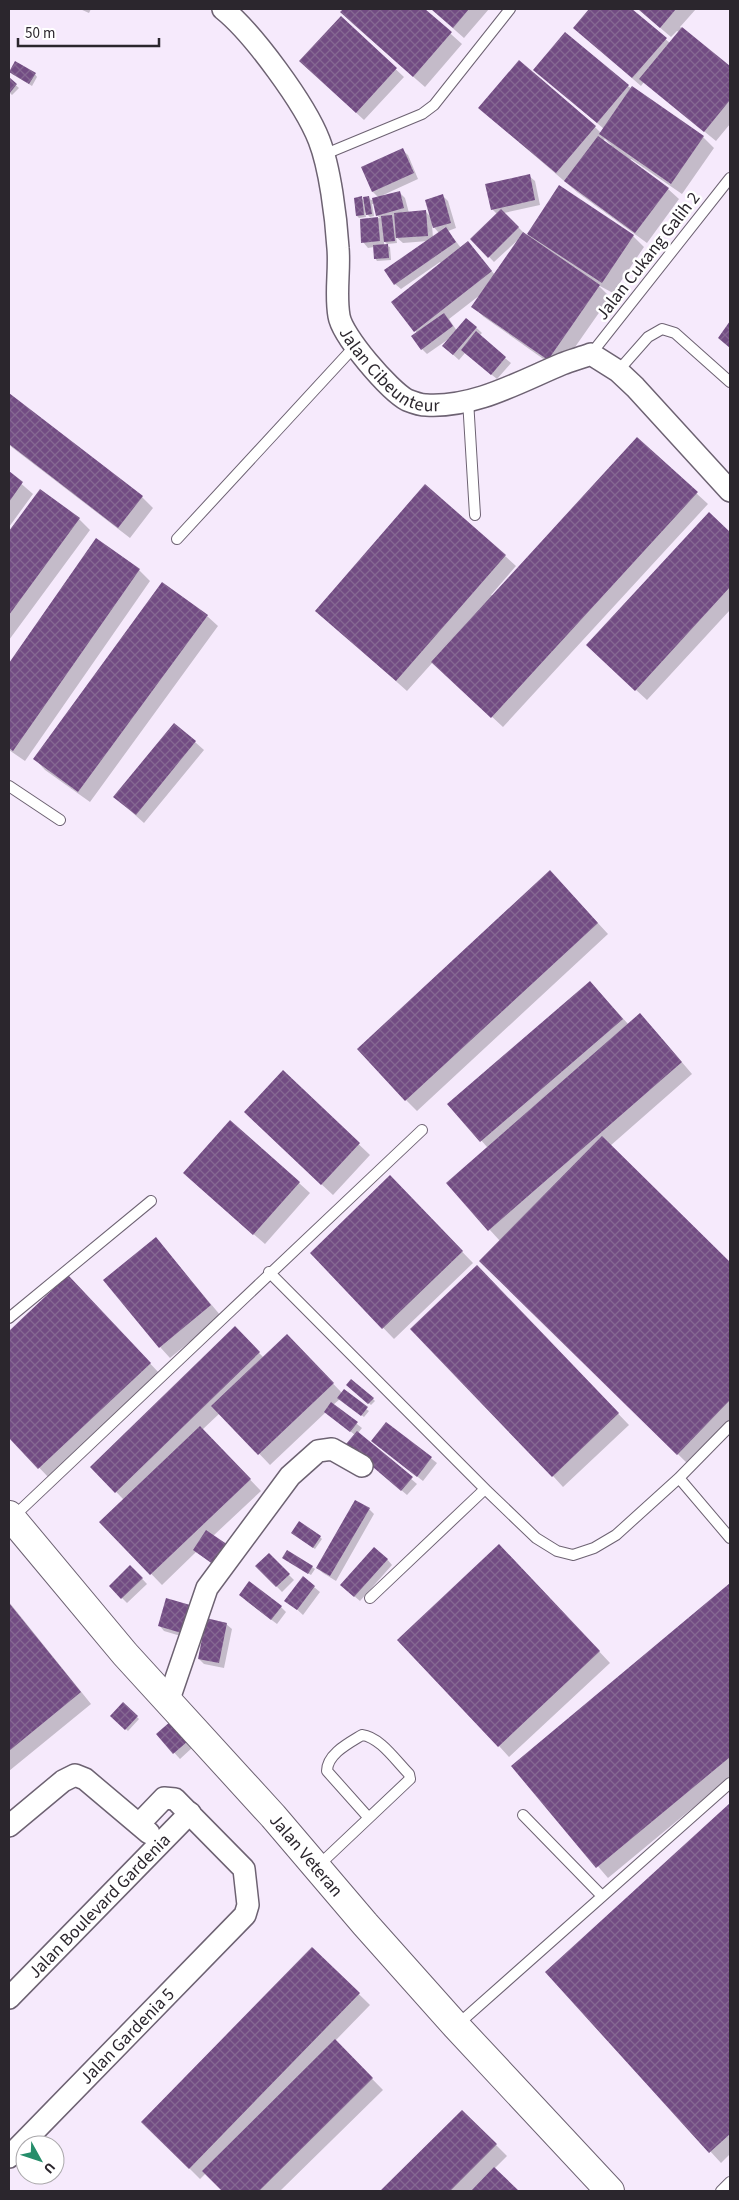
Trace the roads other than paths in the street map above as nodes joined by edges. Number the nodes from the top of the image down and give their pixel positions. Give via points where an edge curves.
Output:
1 (225, 9) edge
2 (510, 9) edge
3 (323, 155) junction
4 (730, 178) edge
5 (355, 346) junction
6 (591, 354) junction
7 (618, 371) junction
8 (730, 382) edge
9 (468, 400) junction
10 (730, 491) edge
11 (476, 515) dead end
12 (177, 539) dead end
13 (9, 786) edge
14 (60, 820) dead end
15 (422, 1130) dead end
16 (151, 1202) dead end
17 (269, 1272) junction
18 (9, 1318) edge
19 (730, 1426) edge
20 (362, 1466) dead end
21 (679, 1478) junction
22 (485, 1489) junction
23 (10, 1517) edge
24 (730, 1538) edge
25 (370, 1598) dead end
26 (168, 1702) junction
27 (75, 1775) junction
28 (730, 1783) edge
29 (190, 1813) junction
30 (523, 1815) dead end
31 (368, 1817) junction
32 (139, 1824) junction
33 (9, 1826) edge
34 (161, 1843) junction
35 (9, 1844) edge
36 (316, 1867) junction
37 (602, 1896) junction
38 (9, 1998) edge
39 (456, 2026) junction
40 (9, 2157) edge
41 (730, 2182) edge
42 (610, 2191) edge
43 (721, 2191) edge

1 - 3 street, Jalan Cibeunteur via 284,81 310,121
2 - 3 lane via 434,105 422,114
3 - 5 street, Jalan Cibeunteur via 338,248 339,318
4 - 6 lane, Jalan Cukang Galih 2
5 - 9 street, Jalan Cibeunteur via 380,376 407,400 430,405
5 - 12 lane
6 - 7 street
6 - 9 street, Jalan Cibeunteur via 500,392
7 - 8 lane via 648,337 662,329 674,333
7 - 10 street
9 - 11 lane
13 - 14 lane
15 - 17 lane
16 - 18 lane
17 - 22 lane
17 - 23 lane
19 - 21 lane
20 - 26 street via 332,1449 318,1452 290,1476 207,1588
21 - 22 lane via 616,1535 594,1548 573,1555 557,1551 536,1538
21 - 24 lane
22 - 25 lane
23 - 26 main road, Jalan Veteran
26 - 36 main road, Jalan Veteran
27 - 32 street via 86,1778
27 - 33 street
27 - 35 street
28 - 37 lane
29 - 32 street via 175,1799 164,1798
29 - 34 street, Jalan Boulevard Gardenia
29 - 40 street, Jalan Gardenia 5 via 244,1869 248,1905 245,1915
30 - 37 lane
31 - 31 lane via 327,1772 334,1755 362,1735 378,1743 411,1776
31 - 36 lane
32 - 34 street
34 - 38 street, Jalan Boulevard Gardenia
36 - 39 main road, Jalan Veteran
37 - 39 lane
39 - 42 main road, Jalan Veteran
41 - 43 lane

